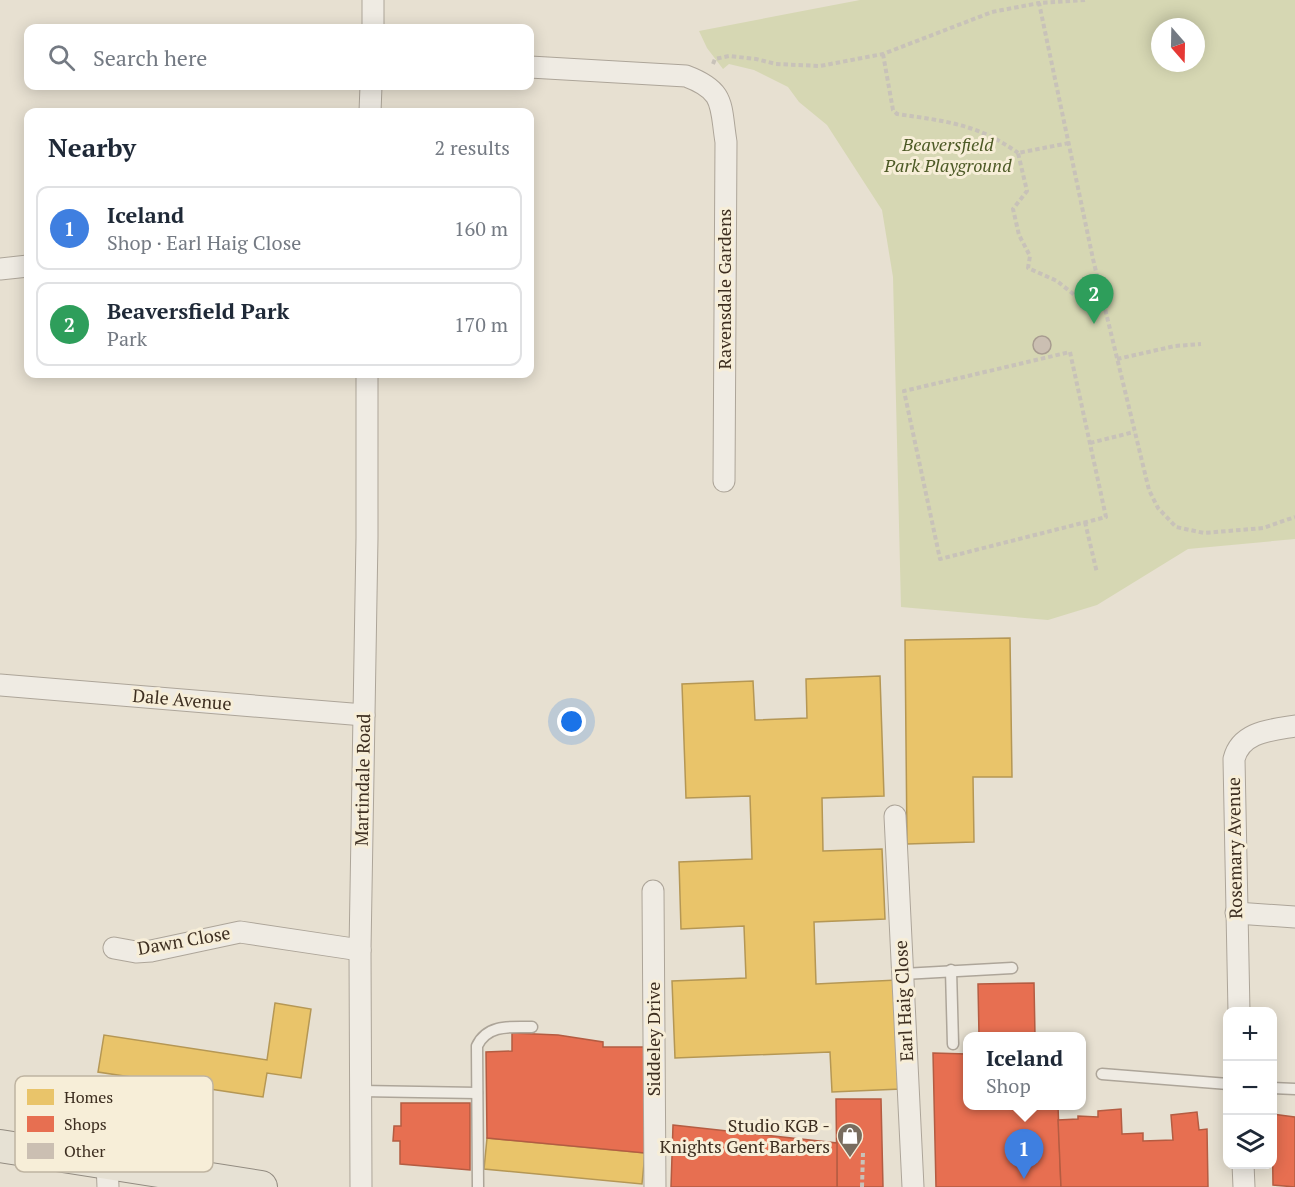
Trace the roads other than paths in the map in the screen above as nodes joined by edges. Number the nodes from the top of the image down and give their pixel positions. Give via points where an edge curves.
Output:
1 (373, 0) edge
2 (373, 24) edge
3 (534, 67) edge
4 (371, 90) edge
5 (370, 108) edge
6 (24, 266) edge
7 (0, 269) edge
8 (368, 378) edge
9 (724, 482) dead end
10 (0, 685) edge
11 (364, 715) junction
12 (1295, 726) edge
13 (895, 816) dead end
14 (653, 891) dead end
15 (1236, 914) junction
16 (1295, 917) edge
17 (114, 948) dead end
18 (360, 950) junction
19 (1012, 968) dead end
20 (951, 970) junction
21 (903, 974) junction
22 (1239, 1007) edge
23 (532, 1027) dead end
24 (953, 1044) dead end
25 (1102, 1074) dead end
26 (1223, 1084) edge
27 (1277, 1088) edge
28 (1295, 1089) edge
29 (361, 1091) junction
30 (477, 1093) junction
31 (0, 1146) edge
32 (15, 1150) edge
33 (1243, 1169) edge
34 (108, 1175) edge
35 (261, 1187) edge
36 (361, 1187) edge
37 (478, 1187) edge
38 (655, 1187) edge
39 (913, 1187) edge
40 (1244, 1187) edge

1 - 2 street
3 - 9 street, Ravensdale Gardens via 686,75 712,90 726,142
4 - 5 street
6 - 7 street
8 - 11 street, Martindale Road
10 - 11 street, Dale Avenue
11 - 18 street, Martindale Road
12 - 15 street, Rosemary Avenue via 1254,735 1235,755
13 - 21 street, Earl Haig Close
14 - 38 street, Siddeley Drive
15 - 16 street
15 - 22 street, Rosemary Avenue
17 - 18 street, Dawn Close via 151,951 240,932
18 - 29 street, Martindale Road
19 - 20 lane
20 - 21 lane
20 - 24 lane
21 - 39 street, Earl Haig Close
23 - 30 lane via 496,1029 481,1037 477,1046
25 - 26 lane
27 - 28 lane
29 - 30 lane
29 - 36 street, Martindale Road
30 - 37 lane
31 - 32 main road
33 - 40 street
34 - 35 main road

